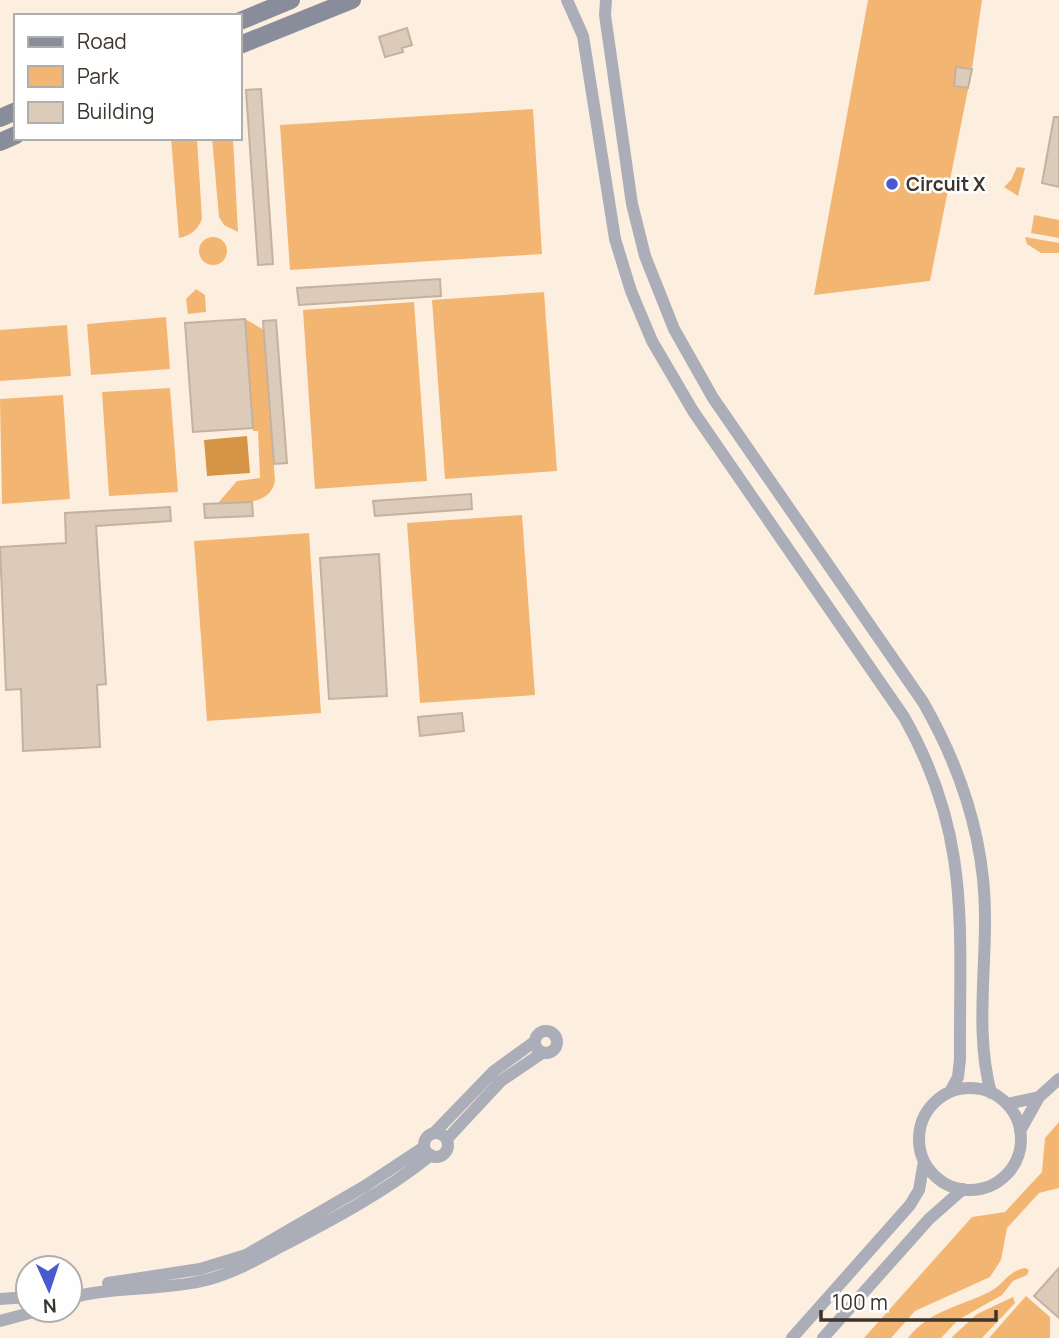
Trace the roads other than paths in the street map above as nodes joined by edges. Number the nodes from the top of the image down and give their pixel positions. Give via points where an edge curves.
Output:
1 (290, 0) edge
2 (352, 0) edge
3 (567, 0) edge
4 (606, 0) edge
5 (242, 19) edge
6 (242, 44) edge
7 (538, 1047) dead end
8 (1059, 1079) edge
9 (950, 1092) junction
10 (991, 1093) junction
11 (1039, 1097) junction
12 (1007, 1104) junction
13 (1020, 1131) junction
14 (441, 1136) junction
15 (427, 1151) junction
16 (924, 1161) junction
17 (962, 1189) junction
18 (84, 1289) edge
19 (84, 1296) edge
20 (792, 1338) edge
21 (823, 1338) edge

1 - 5 main road
2 - 6 main road
3 - 9 street via 583,36 609,213 631,291 652,341 678,388 891,698 915,736 942,797 957,869 960,1059
4 - 10 street via 627,178 638,230 674,329 699,376 936,725 963,787 978,840 985,893 983,1030
7 - 14 street via 494,1070
8 - 11 street
9 - 10 street via 972,1088
9 - 16 street via 932,1105 921,1124
10 - 12 street
11 - 12 street
11 - 13 street
12 - 13 street
13 - 17 street via 1018,1157 1003,1178 980,1189
14 - 15 street via 425,1139
14 - 15 street via 448,1147 444,1154
15 - 18 street via 232,1261
15 - 19 street via 385,1189 225,1274 189,1284
16 - 17 street via 940,1180
16 - 20 street via 919,1190 910,1205
17 - 21 street via 929,1219

